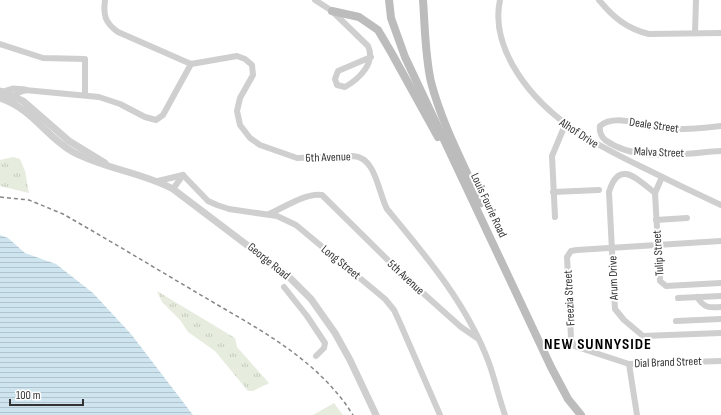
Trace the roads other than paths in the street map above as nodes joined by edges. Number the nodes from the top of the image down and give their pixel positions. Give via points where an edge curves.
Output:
1 (105, 0) edge
2 (315, 0) edge
3 (389, 0) edge
4 (423, 0) edge
5 (599, 0) edge
6 (696, 0) edge
7 (500, 1) edge
8 (332, 11) junction
9 (721, 32) edge
10 (695, 33) junction
11 (0, 44) edge
12 (371, 57) junction
13 (191, 64) junction
14 (25, 90) junction
15 (35, 91) junction
16 (1, 94) edge
17 (85, 95) junction
18 (12, 99) junction
19 (21, 104) junction
20 (612, 122) joint
21 (565, 125) junction
22 (721, 126) edge
23 (721, 152) edge
24 (183, 175) junction
25 (463, 177) junction
26 (662, 177) junction
27 (158, 181) junction
28 (173, 189) junction
29 (599, 190) dead end
30 (553, 192) junction
31 (655, 194) junction
32 (721, 205) edge
33 (268, 214) junction
34 (555, 217) dead end
35 (687, 218) dead end
36 (656, 220) junction
37 (721, 241) edge
38 (658, 246) junction
39 (612, 249) junction
40 (721, 283) edge
41 (284, 287) dead end
42 (721, 296) edge
43 (697, 297) junction
44 (678, 298) dead end
45 (721, 307) edge
46 (721, 319) edge
47 (676, 321) dead end
48 (721, 333) edge
49 (477, 338) junction
50 (572, 342) joint
51 (316, 356) dead end
52 (721, 361) edge
53 (629, 364) junction
54 (551, 367) junction
55 (572, 405) junction
56 (376, 415) edge
57 (440, 415) edge
58 (504, 415) edge
59 (576, 415) edge
60 (581, 415) edge
61 (637, 415) edge

1 - 13 street via 105,16 111,27
2 - 8 street
3 - 25 main road, Louis Fourie Road via 397,38
4 - 54 main road via 428,66 436,100
5 - 10 street via 619,21 641,32
6 - 10 street
7 - 21 street, Alhof Drive via 499,27 507,56 538,102
8 - 12 street via 368,46
8 - 25 main road via 359,17 378,30 441,143
9 - 10 street
11 - 17 street via 43,58 82,58 86,61
12 - 12 street via 361,76 353,83 345,87 337,85 335,79 338,71
13 - 17 street via 163,115 156,120 120,104
13 - 49 street, 6th Avenue via 237,56 252,65 253,75 240,98 237,111 243,130 260,145 297,158 361,156 376,180 387,209 435,266
14 - 15 street
14 - 16 street via 13,89
14 - 18 street
15 - 17 street
15 - 19 street via 27,94
16 - 18 street, George Road
18 - 19 street, George Road
19 - 27 street, George Road via 66,147 93,161
20 - 22 street, Deale Street via 639,122 666,129
20 - 23 street, Malva Street via 600,126 602,137 609,143 631,152
21 - 26 street, Alhof Drive via 609,151
21 - 30 street via 552,156
24 - 27 street
24 - 28 street
24 - 33 street, Long Street via 208,201 216,205
25 - 54 main road, Louis Fourie Road
26 - 31 street, Tulip Street
26 - 32 street, Alhof Drive
27 - 28 street, George Road
28 - 56 street, George Road via 288,276 310,298 335,333
29 - 30 street
30 - 34 street
31 - 36 street, Tulip Street
31 - 39 street, Arum Drive via 629,174 621,174 616,179 609,192
33 - 49 street, 5th Avenue via 304,198 322,195 405,277
33 - 57 street, Long Street via 296,225 394,310
35 - 36 street, Tulip Street
36 - 38 street, Tulip Street
37 - 38 street
38 - 39 street
38 - 40 street, Tulip Street via 659,278 662,284
39 - 48 street, Arum Drive via 614,306 624,320 641,335
39 - 50 street, Freezia Street via 577,250 568,253
41 - 51 street via 325,343 324,348
42 - 43 street
43 - 44 street
43 - 45 street via 707,308
46 - 47 street
49 - 58 street, 5th Avenue via 489,362
50 - 53 street, Dial Brand Street via 577,348
52 - 53 street, Dial Brand Street
53 - 61 street
54 - 55 main road, Louis Fourie Road
55 - 59 street
55 - 60 main road, Louis Fourie Road

